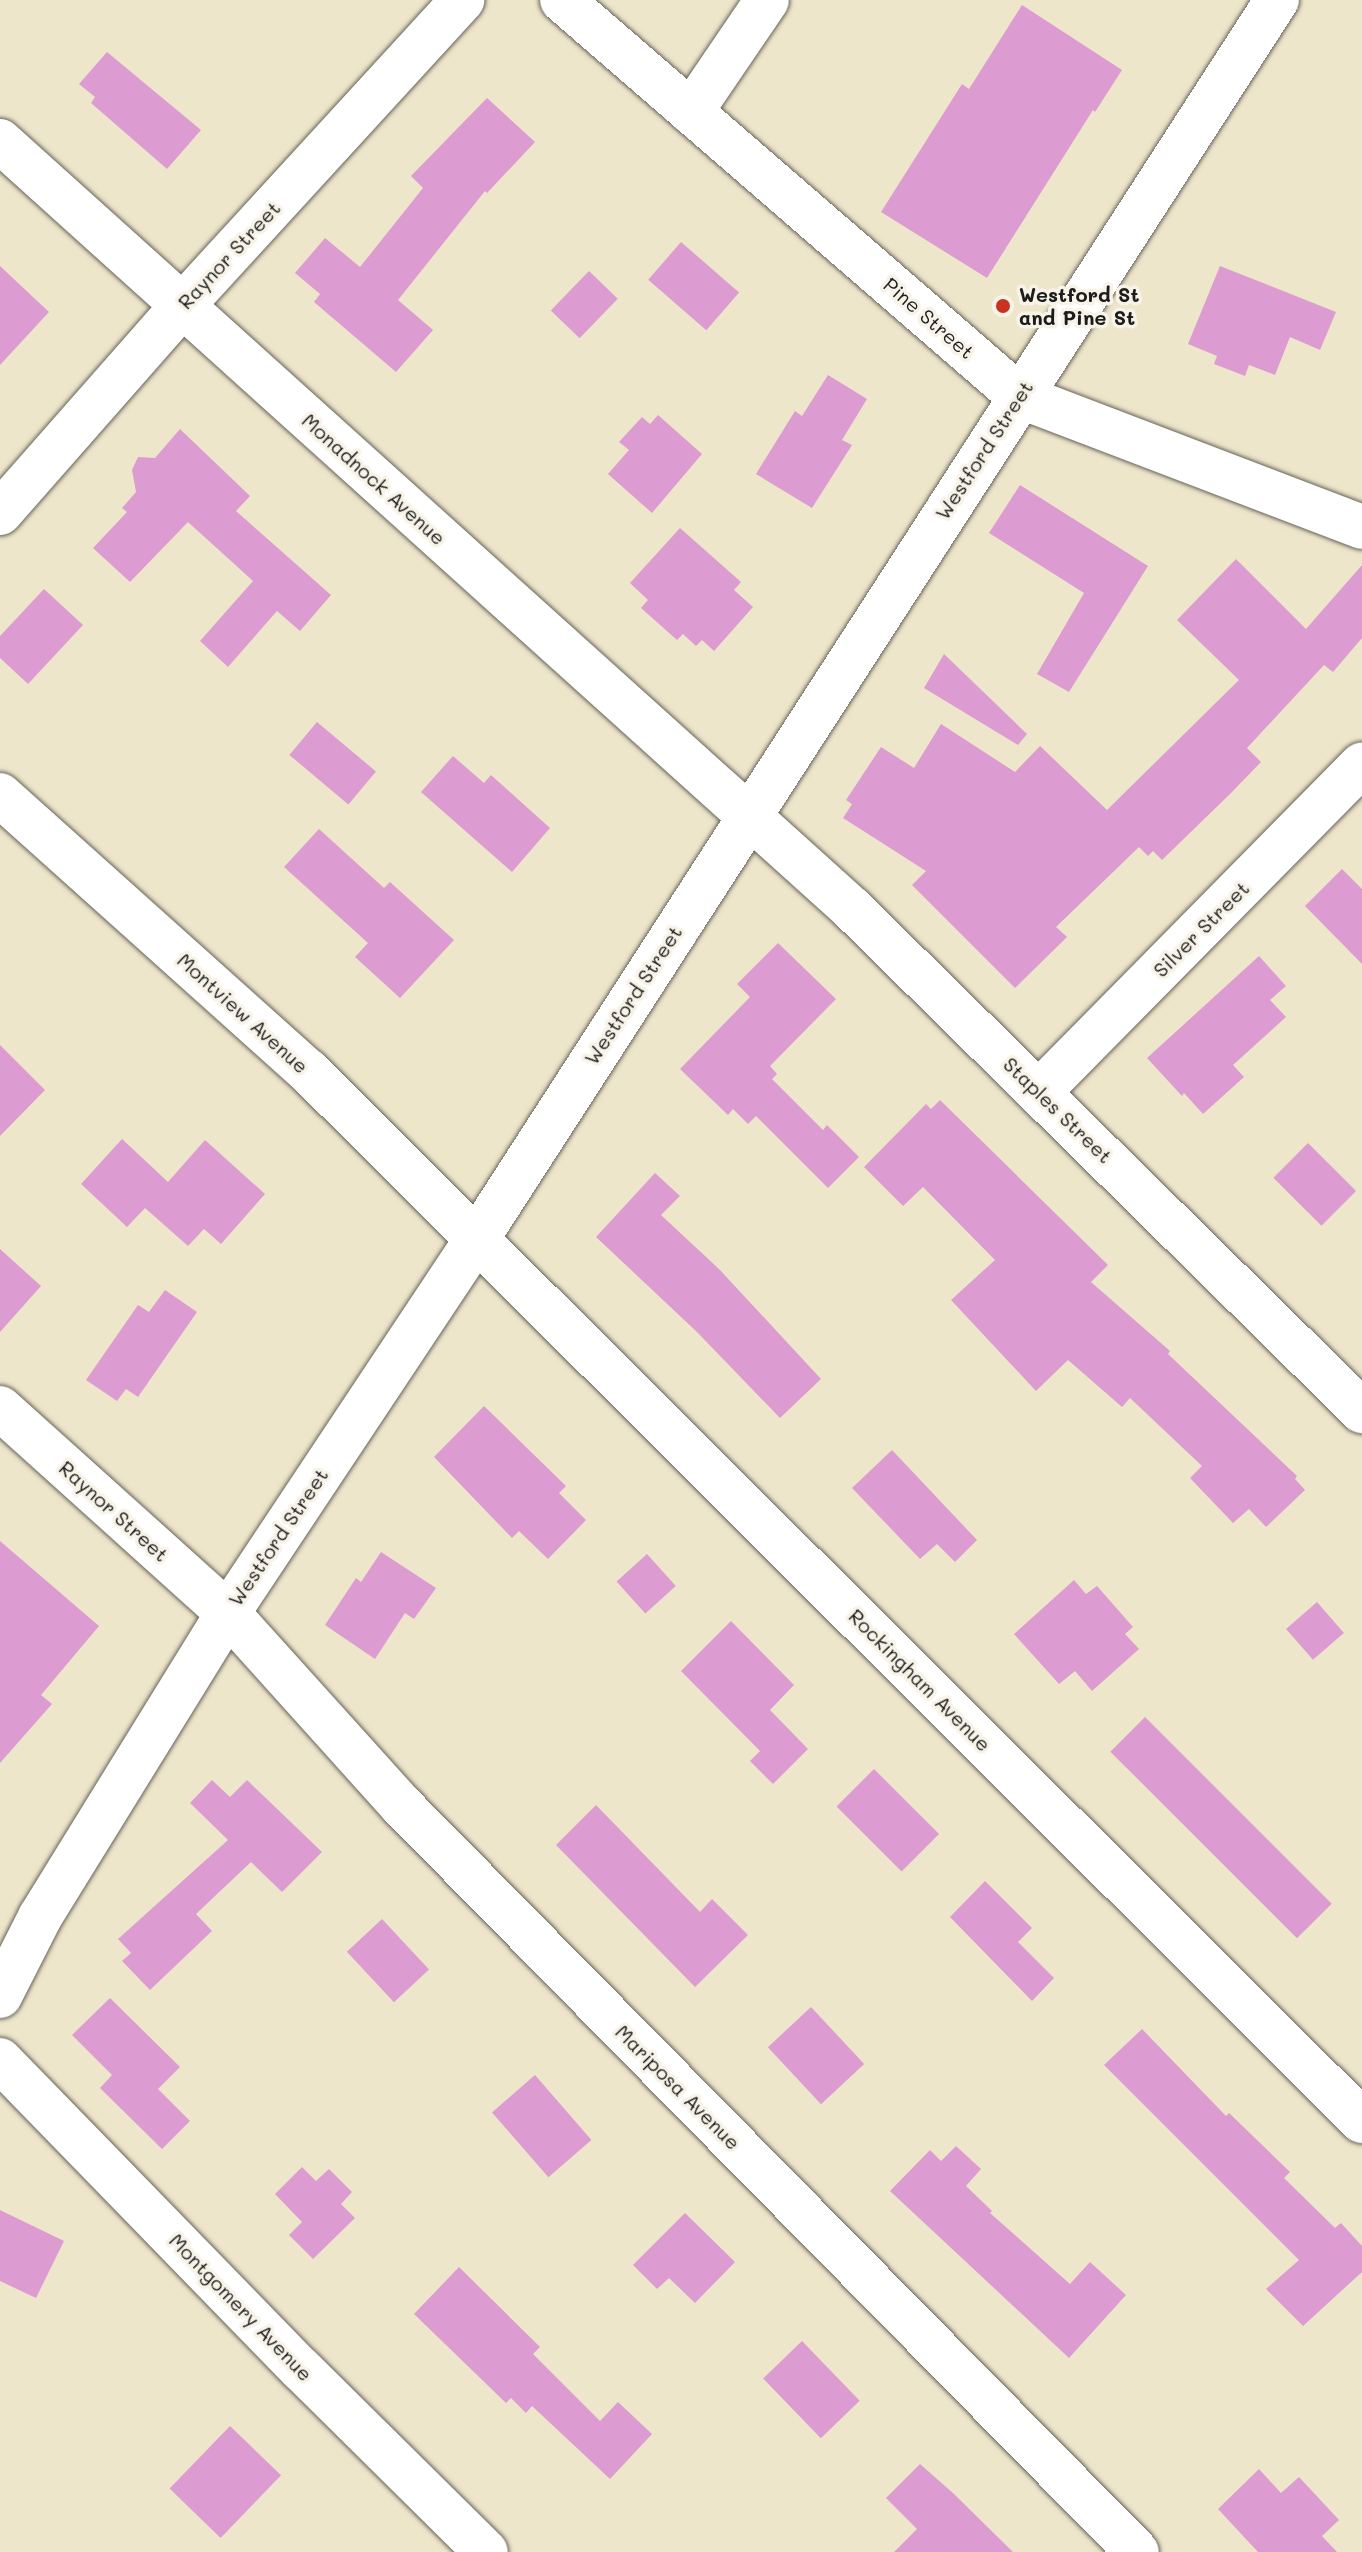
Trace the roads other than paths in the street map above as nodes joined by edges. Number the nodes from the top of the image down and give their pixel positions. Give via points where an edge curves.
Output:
1 (462, 0) edge
2 (562, 0) edge
3 (767, 0) edge
4 (1277, 0) edge
5 (691, 112) junction
6 (0, 141) edge
7 (182, 306) junction
8 (1019, 396) junction
9 (0, 513) edge
10 (1362, 527) edge
11 (1362, 765) edge
12 (0, 795) edge
13 (748, 816) junction
14 (1039, 1092) junction
15 (477, 1239) junction
16 (0, 1408) edge
17 (1362, 1411) edge
18 (228, 1613) junction
19 (0, 1996) edge
20 (0, 2060) edge
21 (1362, 2121) edge
22 (486, 2552) edge
23 (1137, 2552) edge

1 - 7 street, Raynor Street
2 - 5 street, Pine Street
3 - 5 street
4 - 8 street, Westford Street
5 - 8 street, Pine Street
6 - 7 street, Monadnock Avenue
7 - 9 street, Raynor Street
7 - 13 street, Monadnock Avenue
8 - 10 street, Pine Street
8 - 13 street, Westford Street
11 - 14 street, Silver Street
12 - 15 street, Montview Avenue via 308,1071
13 - 14 street, Staples Street via 852,909
13 - 15 street, Westford Street
14 - 17 street, Staples Street
15 - 18 street, Westford Street
15 - 21 street, Rockingham Avenue
16 - 18 street, Raynor Street
18 - 19 street, Westford Street via 40,1917
18 - 23 street, Mariposa Avenue via 413,1818
20 - 22 street, Montgomery Avenue

